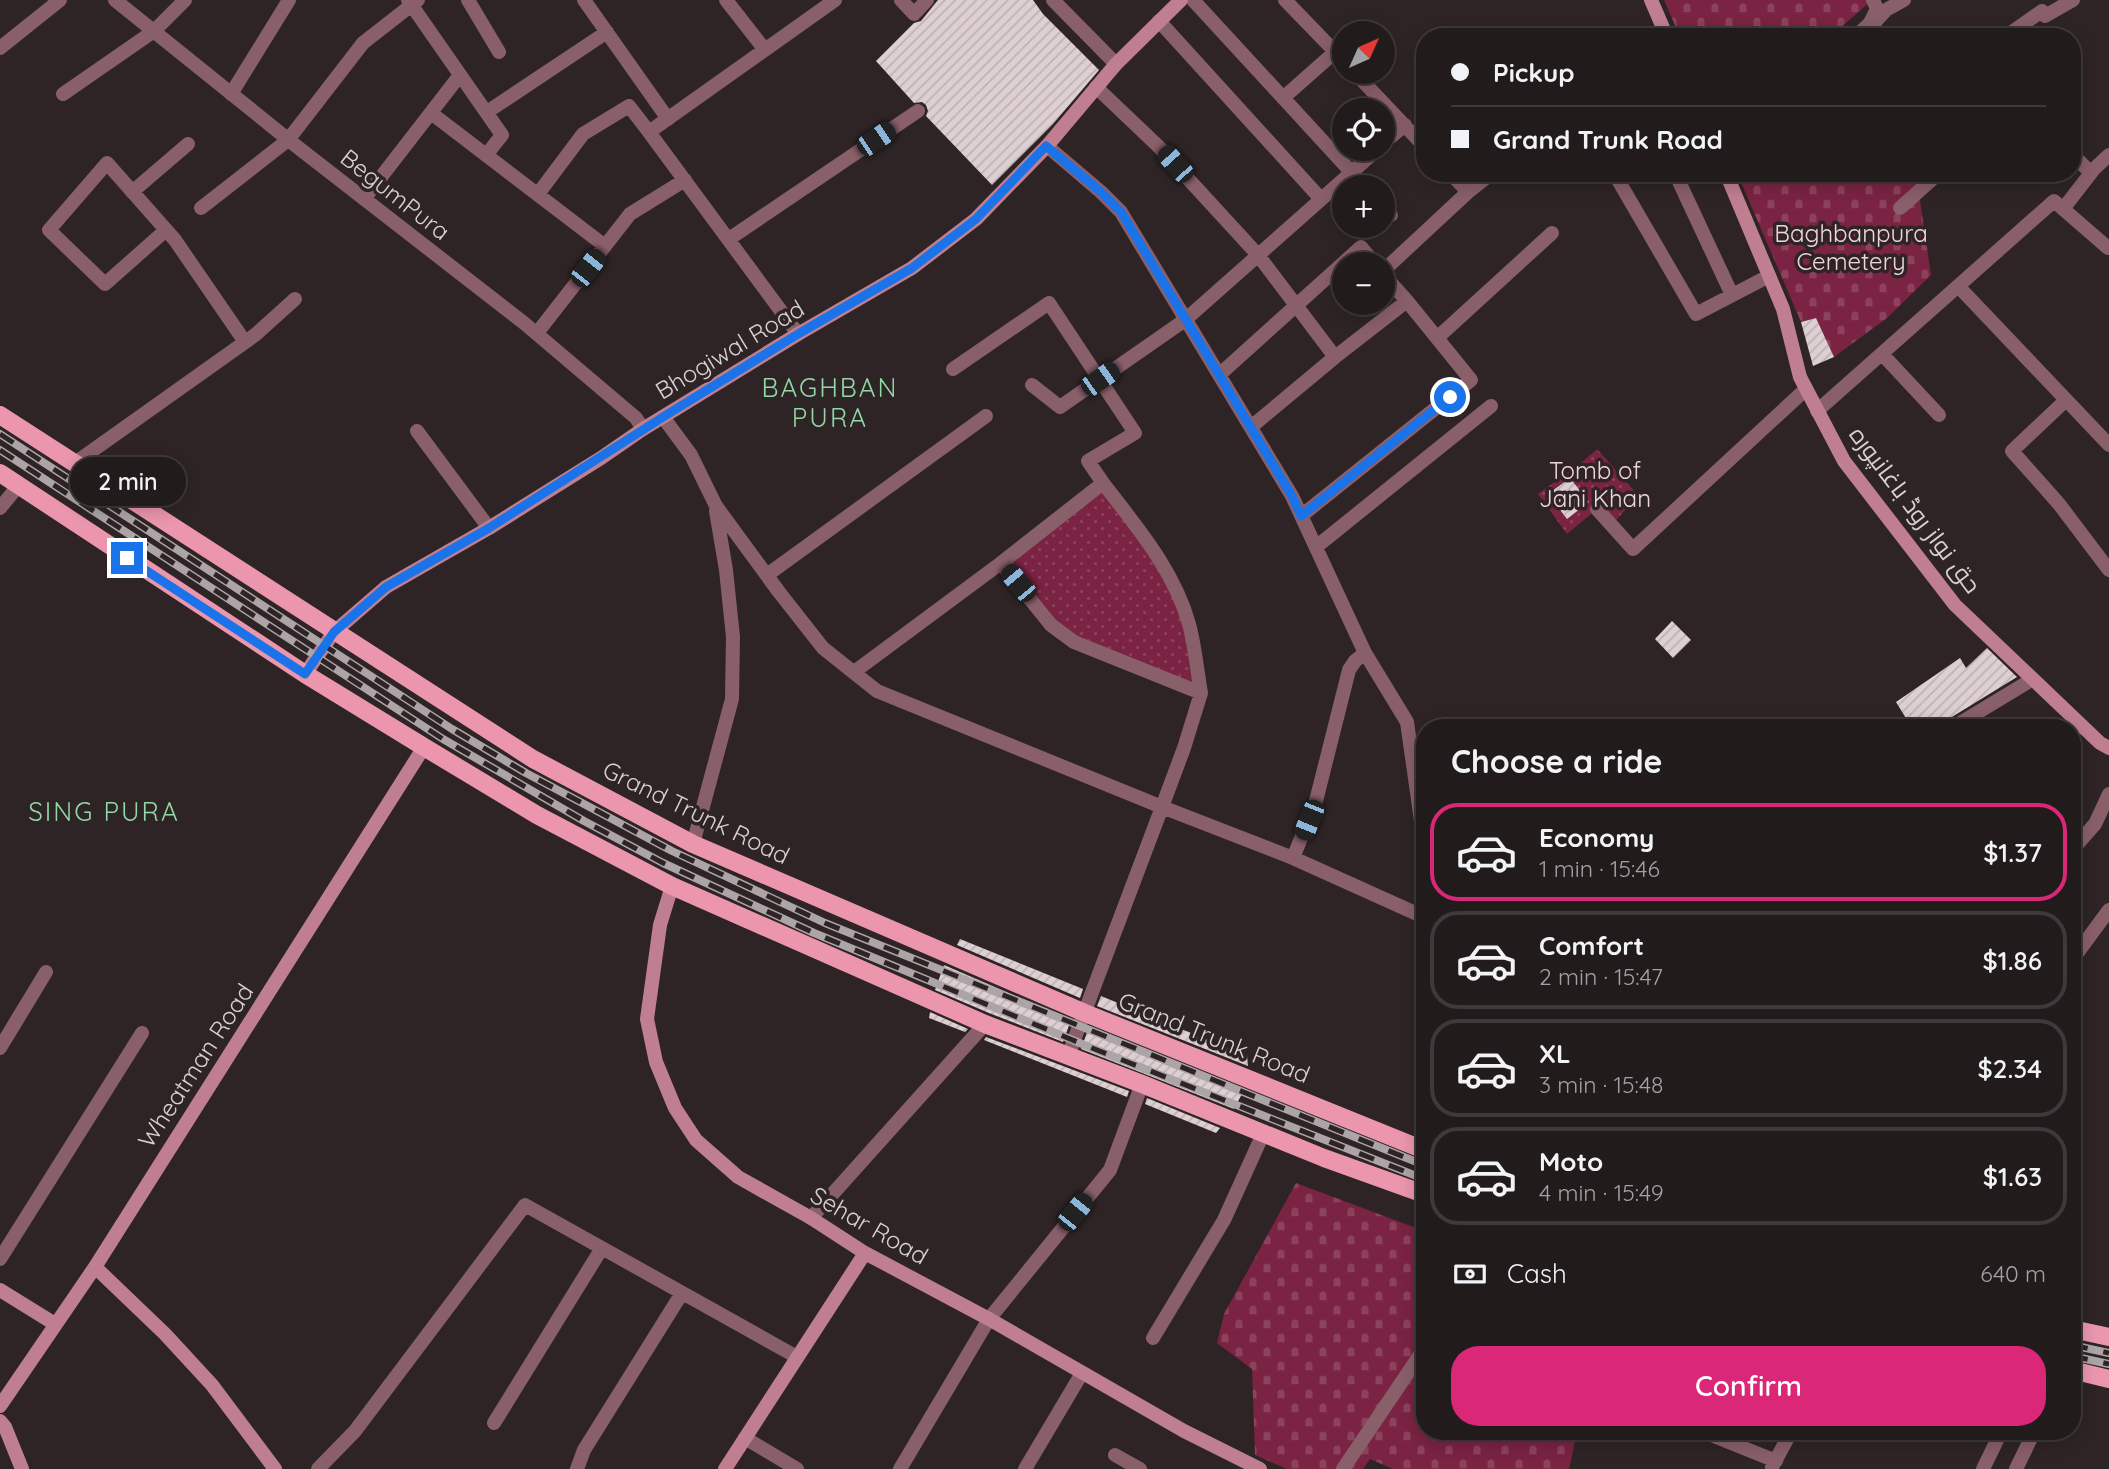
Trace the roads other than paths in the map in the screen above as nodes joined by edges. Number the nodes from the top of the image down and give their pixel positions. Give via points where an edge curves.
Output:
1 (60, 0) edge
2 (116, 0) edge
3 (185, 0) edge
4 (289, 0) edge
5 (468, 0) edge
6 (584, 0) edge
7 (726, 0) edge
8 (835, 0) edge
9 (901, 0) edge
10 (927, 0) edge
11 (1053, 0) edge
12 (1181, 0) edge
13 (1193, 0) edge
14 (1285, 0) edge
15 (1873, 0) edge
16 (1904, 0) edge
17 (2073, 0) edge
18 (412, 1) edge
19 (1653, 1) edge
20 (1159, 21) junction
21 (1871, 24) junction
22 (1664, 28) edge
23 (1866, 28) edge
24 (1875, 28) edge
25 (2018, 28) edge
26 (154, 31) junction
27 (607, 32) junction
28 (0, 48) edge
29 (1332, 49) edge
30 (765, 50) junction
31 (499, 52) dead end
32 (1332, 63) edge
33 (1116, 64) junction
34 (460, 75) junction
35 (1366, 84) edge
36 (1096, 87) junction
37 (63, 94) dead end
38 (231, 94) junction
39 (1283, 98) junction
40 (918, 111) dead end
41 (486, 112) junction
42 (431, 113) junction
43 (668, 119) junction
44 (1405, 125) junction
45 (649, 132) junction
46 (1395, 133) edge
47 (1416, 137) edge
48 (288, 140) junction
49 (188, 144) dead end
50 (1046, 146) junction
51 (487, 154) junction
52 (2109, 155) edge
53 (1363, 161) edge
54 (2081, 163) edge
55 (1351, 172) junction
56 (2091, 173) junction
57 (1354, 175) edge
58 (685, 180) junction
59 (1459, 182) edge
60 (1481, 182) edge
61 (1619, 182) edge
62 (1679, 182) edge
63 (1730, 182) edge
64 (1929, 182) edge
65 (132, 192) junction
66 (1468, 192) junction
67 (538, 194) junction
68 (364, 199) junction
69 (1321, 199) junction
70 (201, 208) dead end
71 (1900, 208) dead end
72 (2063, 209) junction
73 (166, 230) junction
74 (1552, 233) dead end
75 (729, 239) junction
76 (605, 246) junction
77 (2109, 247) edge
78 (1258, 255) junction
79 (1395, 261) edge
80 (1332, 274) edge
81 (1769, 276) junction
82 (1958, 286) junction
83 (1395, 288) edge
84 (1732, 295) junction
85 (295, 299) dead end
86 (1407, 301) junction
87 (1297, 306) junction
88 (1185, 320) junction
89 (537, 333) junction
90 (798, 334) junction
91 (1437, 338) junction
92 (245, 342) junction
93 (1882, 354) junction
94 (1335, 357) junction
95 (953, 369) dead end
96 (1219, 375) junction
97 (1100, 379) junction
98 (1032, 384) dead end
99 (1806, 389) junction
100 (2066, 400) junction
101 (1491, 406) dead end
102 (1817, 411) junction
103 (0, 415) edge
104 (1939, 415) dead end
105 (986, 416) dead end
106 (663, 417) junction
107 (1251, 427) junction
108 (643, 429) junction
109 (417, 431) dead end
110 (2109, 445) edge
111 (75, 463) junction
112 (0, 473) edge
113 (1103, 483) junction
114 (19, 485) junction
115 (716, 506) junction
116 (0, 508) edge
117 (1597, 509) dead end
118 (1301, 516) junction
119 (489, 528) junction
120 (1316, 547) junction
121 (1001, 563) junction
122 (2109, 570) edge
123 (767, 575) junction
124 (334, 632) junction
125 (1365, 653) junction
126 (854, 672) junction
127 (305, 674) junction
128 (2033, 679) junction
129 (1201, 693) junction
130 (1967, 719) edge
131 (2067, 719) edge
132 (2081, 732) edge
133 (424, 747) junction
134 (2109, 748) edge
135 (1416, 789) edge
136 (2109, 794) edge
137 (1162, 807) junction
138 (2081, 840) edge
139 (693, 844) junction
140 (1293, 858) junction
141 (671, 886) junction
142 (2109, 910) edge
143 (1416, 913) edge
144 (2081, 948) edge
145 (46, 972) dead end
146 (1085, 1013) junction
147 (985, 1024) junction
148 (142, 1033) dead end
149 (0, 1048) edge
150 (1068, 1056) junction
151 (1142, 1084) junction
152 (1264, 1134) junction
153 (1416, 1147) edge
154 (1416, 1191) edge
155 (811, 1218) junction
156 (602, 1248) junction
157 (865, 1253) junction
158 (0, 1259) edge
159 (94, 1267) junction
160 (0, 1290) edge
161 (682, 1293) junction
162 (989, 1319) junction
163 (55, 1325) junction
164 (2081, 1331) edge
165 (2109, 1337) edge
166 (1153, 1338) dead end
167 (797, 1357) junction
168 (1416, 1361) edge
169 (2081, 1372) edge
170 (1082, 1373) junction
171 (2109, 1379) edge
172 (0, 1406) edge
173 (0, 1421) edge
174 (494, 1423) dead end
175 (745, 1438) junction
176 (1721, 1440) edge
177 (1787, 1440) edge
178 (1997, 1440) edge
179 (2030, 1440) edge
180 (1115, 1455) dead end
181 (1773, 1465) edge
182 (22, 1469) edge
183 (275, 1469) edge
184 (318, 1469) edge
185 (577, 1469) edge
186 (725, 1469) edge
187 (797, 1469) edge
188 (900, 1469) edge
189 (1025, 1469) edge
190 (1140, 1469) edge
191 (1261, 1469) edge
192 (1343, 1469) edge
193 (1983, 1469) edge
194 (2016, 1469) edge

1 - 28 street
2 - 26 street, BegumPura
3 - 26 street
4 - 38 street
5 - 31 street
6 - 27 street
7 - 30 street
8 - 30 street
9 - 10 street via 914,14
11 - 33 street
12 - 20 street, Bhogiwal Road
13 - 39 street
14 - 29 street
15 - 21 street via 1877,9
16 - 21 street
17 - 25 street via 2045,16 2042,11
18 - 34 street
18 - 48 street via 363,43
19 - 22 street
20 - 33 street, Bhogiwal Road
20 - 69 street
21 - 23 street
21 - 24 street
26 - 37 street
26 - 38 street, BegumPura
27 - 41 street
27 - 43 street
30 - 43 street
32 - 39 street
33 - 36 street, Bhogiwal Road
34 - 41 street
34 - 42 street
35 - 44 street
36 - 50 street, Bhogiwal Road
36 - 78 street via 1158,146
38 - 48 street, BegumPura
39 - 55 street
40 - 75 street
41 - 51 street via 502,135
42 - 51 street
42 - 68 street
43 - 45 street
44 - 46 street
44 - 47 street
45 - 58 street
45 - 67 street via 629,106 583,134
48 - 68 street, BegumPura
48 - 70 street
49 - 65 street
50 - 88 street via 1121,212
50 - 90 street, Bhogiwal Road via 976,219 912,268
51 - 67 street
52 - 56 street
53 - 55 street
54 - 56 street
55 - 57 street
55 - 69 street
56 - 72 street
58 - 75 street
58 - 76 street via 630,214
59 - 66 street
60 - 66 street
61 - 84 street via 1696,314
62 - 84 street
63 - 81 street, حق نواز روڈ باغانپورہ
64 - 71 street
65 - 73 street
65 - 73 street via 107,163 50,230 105,284
66 - 79 street
67 - 76 street
68 - 89 street, BegumPura
69 - 78 street
72 - 77 street
72 - 82 street via 2054,201
73 - 92 street
74 - 91 street
75 - 90 street
76 - 89 street
78 - 87 street
78 - 88 street
80 - 87 street
81 - 84 street
81 - 99 street, حق نواز روڈ باغانپورہ
82 - 93 street
82 - 100 street
83 - 86 street
85 - 92 street
86 - 91 street
86 - 94 street
87 - 94 street
87 - 96 street
88 - 96 street
88 - 97 street
89 - 108 street, BegumPura
90 - 106 street, Bhogiwal Road
91 - 118 street via 1471,380
92 - 111 street
93 - 102 street
93 - 104 street
94 - 107 street
95 - 97 street via 1049,303
96 - 107 street
97 - 98 street via 1060,407
97 - 113 street via 1135,433 1088,461
99 - 102 street, حق نواز روڈ باغانپورہ
99 - 117 street via 1633,549
100 - 110 street
100 - 122 street via 2012,451
101 - 120 street
102 - 128 street, حق نواز روڈ باغانپورہ via 1844,461 1955,605
103 - 111 main road, Grand Trunk Road
105 - 123 street
106 - 108 street, Bhogiwal Road
106 - 115 street via 691,455
107 - 118 street
108 - 119 street, Bhogiwal Road
109 - 119 street
111 - 124 main road, Grand Trunk Road
112 - 114 main road
113 - 121 street
113 - 129 street via 1156,553 1176,593 1189,623
114 - 116 street
114 - 127 main road
115 - 123 street
115 - 139 street via 733,637 732,699
118 - 120 street
119 - 124 street, Bhogiwal Road via 386,587
120 - 125 street
121 - 126 street
121 - 129 street via 1051,625 1074,642
123 - 126 street via 823,648
124 - 127 street, Bhogiwal Road
124 - 139 main road, Grand Trunk Road via 533,759
125 - 135 street via 1406,722
125 - 140 street via 1349,670 1317,801
126 - 137 street via 877,691
127 - 133 main road
128 - 130 street
128 - 131 street, حق نواز روڈ باغانپورہ
129 - 137 street
132 - 134 street, حق نواز روڈ باغانپورہ
133 - 141 main road via 537,815
133 - 159 street, Wheatman Road
136 - 138 street via 2095,824
137 - 140 street
137 - 146 street
139 - 146 main road, Grand Trunk Road
140 - 143 street
141 - 147 main road
141 - 155 street, Sehar Road via 660,925 647,1018 660,1074 696,1140 738,1177
142 - 144 street
145 - 149 street
146 - 150 street
146 - 153 main road, Grand Trunk Road
147 - 150 main road
147 - 155 street
148 - 158 street
150 - 151 main road
151 - 152 main road
151 - 162 street via 1110,1170
152 - 154 main road
152 - 166 street via 1224,1220
155 - 157 street, Sehar Road
156 - 161 street
156 - 174 street
156 - 184 street via 526,1206 355,1431
157 - 162 street, Sehar Road
157 - 167 street
159 - 163 street, Wheatman Road
159 - 183 street via 212,1385
160 - 163 street
161 - 167 street
161 - 185 street via 584,1450
162 - 170 street, Sehar Road
162 - 188 street
163 - 172 street, Wheatman Road
164 - 165 main road
167 - 175 street
168 - 192 street
169 - 171 main road
170 - 189 street
170 - 191 street, Sehar Road
173 - 182 street
175 - 186 street
175 - 187 street
176 - 181 street
177 - 181 street
178 - 193 street
179 - 194 street
180 - 190 street

